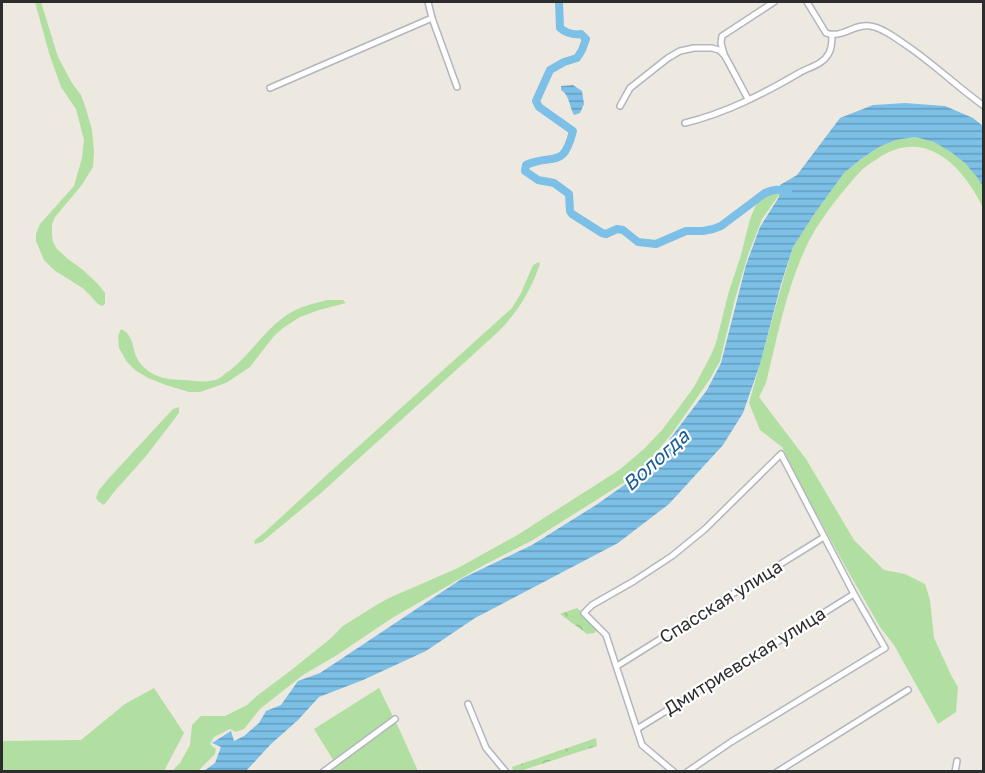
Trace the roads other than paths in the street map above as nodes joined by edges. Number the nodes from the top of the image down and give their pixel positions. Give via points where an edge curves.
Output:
1 (428, 2) edge
2 (774, 2) edge
3 (807, 2) edge
4 (432, 18) junction
5 (832, 35) junction
6 (725, 56) junction
7 (457, 87) dead end
8 (270, 88) dead end
9 (748, 99) junction
10 (620, 106) dead end
11 (984, 106) edge
12 (685, 123) dead end
13 (824, 537) junction
14 (854, 594) junction
15 (617, 666) junction
16 (908, 690) dead end
17 (468, 704) dead end
18 (395, 719) dead end
19 (637, 729) junction
20 (957, 761) dead end
21 (323, 771) edge
22 (506, 771) edge
23 (674, 771) edge
24 (687, 771) edge
25 (777, 771) edge
26 (955, 771) edge

1 - 4 street
2 - 6 street via 722,36
3 - 5 street via 821,27
4 - 7 street
4 - 8 street
5 - 9 street via 829,55 818,65
5 - 11 street via 868,25 878,28 915,51
6 - 9 street
6 - 10 street via 712,48 680,51 630,88
9 - 12 street
13 - 14 street
13 - 15 street, Спасская улица
13 - 15 street via 781,454 672,556 584,613 606,635
14 - 19 street, Дмитриевская улица
14 - 24 street via 885,648
15 - 19 street
16 - 25 street
17 - 22 street via 486,748
18 - 21 street
19 - 23 street via 642,745
20 - 26 street

